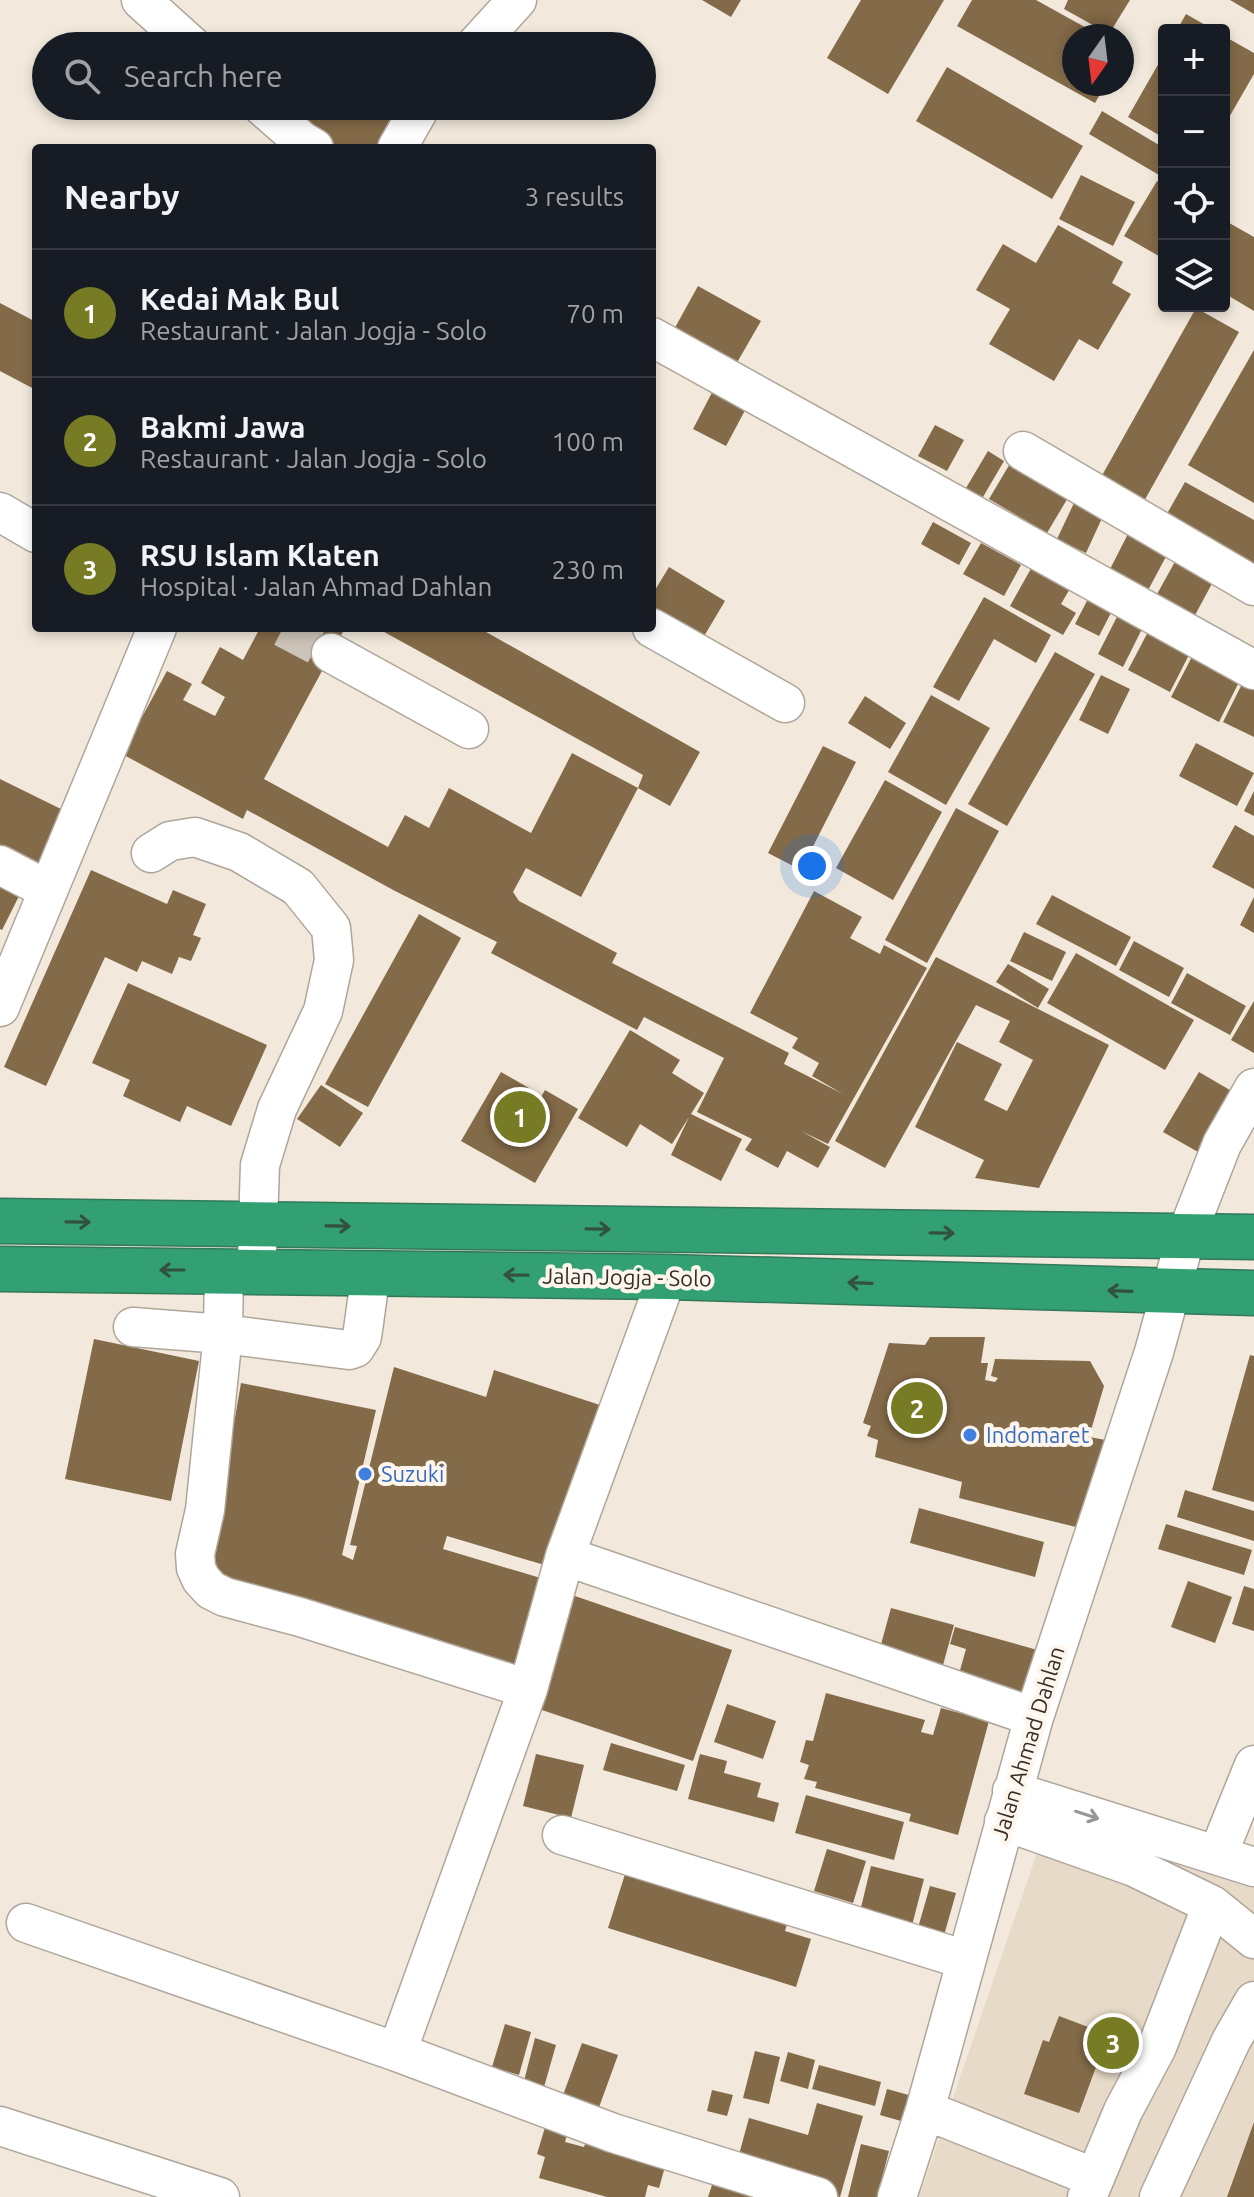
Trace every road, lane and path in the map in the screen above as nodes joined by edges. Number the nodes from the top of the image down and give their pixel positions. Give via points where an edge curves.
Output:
1 (517, 0) edge
2 (488, 32) edge
3 (278, 120) edge
4 (413, 120) edge
5 (307, 144) edge
6 (399, 144) edge
7 (656, 339) edge
8 (1023, 451) dead end
9 (0, 512) edge
10 (32, 531) edge
11 (1254, 586) edge
12 (656, 630) edge
13 (155, 632) edge
14 (331, 653) tunnel mouth
15 (1254, 670) edge
16 (785, 703) dead end
17 (469, 729) dead end
18 (151, 853) dead end
19 (0, 865) edge
20 (48, 890) junction
21 (0, 1007) edge
22 (1254, 1088) edge
23 (0, 1221) edge
24 (258, 1224) junction
25 (1186, 1236) junction
26 (1254, 1237) edge
27 (0, 1269) edge
28 (240, 1270) junction
29 (371, 1272) junction
30 (667, 1277) junction
31 (1171, 1292) junction
32 (1254, 1293) edge
33 (133, 1327) dead end
34 (223, 1334) junction
35 (565, 1556) junction
36 (528, 1689) junction
37 (1034, 1717) junction
38 (1254, 1765) edge
39 (1008, 1806) junction
40 (562, 1835) dead end
41 (1218, 1854) junction
42 (1254, 1867) edge
43 (1212, 1905) junction
44 (26, 1923) dead end
45 (1254, 1939) edge
46 (966, 1960) junction
47 (1254, 2001) edge
48 (397, 2052) junction
49 (925, 2110) junction
50 (0, 2126) edge
51 (1091, 2187) edge
52 (220, 2197) edge
53 (818, 2197) edge
54 (897, 2197) edge
55 (1159, 2197) edge

1 - 2 street
3 - 5 street
4 - 6 street
7 - 15 street
8 - 11 street
9 - 10 street
12 - 16 street
13 - 20 street
14 - 17 street
18 - 24 street via 170,841 195,837 239,852 298,887 331,928 334,960 323,1011 277,1109 260,1165
19 - 20 street
20 - 21 street
22 - 25 street, Jalan Ahmad Dahlan via 1222,1144
23 -> 24 highway
24 -> 25 highway
24 - 28 street
25 - 26 highway
25 - 31 street, Jalan Ahmad Dahlan
28 -> 27 highway, Jalan Jogja - Solo
28 - 29 highway, Jalan Jogja - Solo
28 - 34 street
30 -> 29 highway, Jalan Jogja - Solo
29 - 34 street via 362,1337 355,1348
31 -> 30 highway, Jalan Jogja - Solo
30 - 35 street
31 - 32 highway, Jalan Jogja - Solo
31 - 37 street, Jalan Ahmad Dahlan
33 - 34 street
34 - 36 street via 205,1510 195,1554 201,1579 225,1597
35 - 36 street
35 - 37 street
36 - 48 street
37 - 39 street, Jalan Ahmad Dahlan
38 - 41 street
39 -> 41 street
39 - 43 street
39 - 46 street, Jalan Ahmad Dahlan
40 - 46 street
41 - 42 street
43 - 45 street
43 - 51 street via 1157,2047
44 - 48 street
46 - 49 street, Jalan Ahmad Dahlan
47 - 55 street
48 - 53 street via 613,2133
49 - 51 street
49 - 54 street, Jalan Ahmad Dahlan
50 - 52 street

